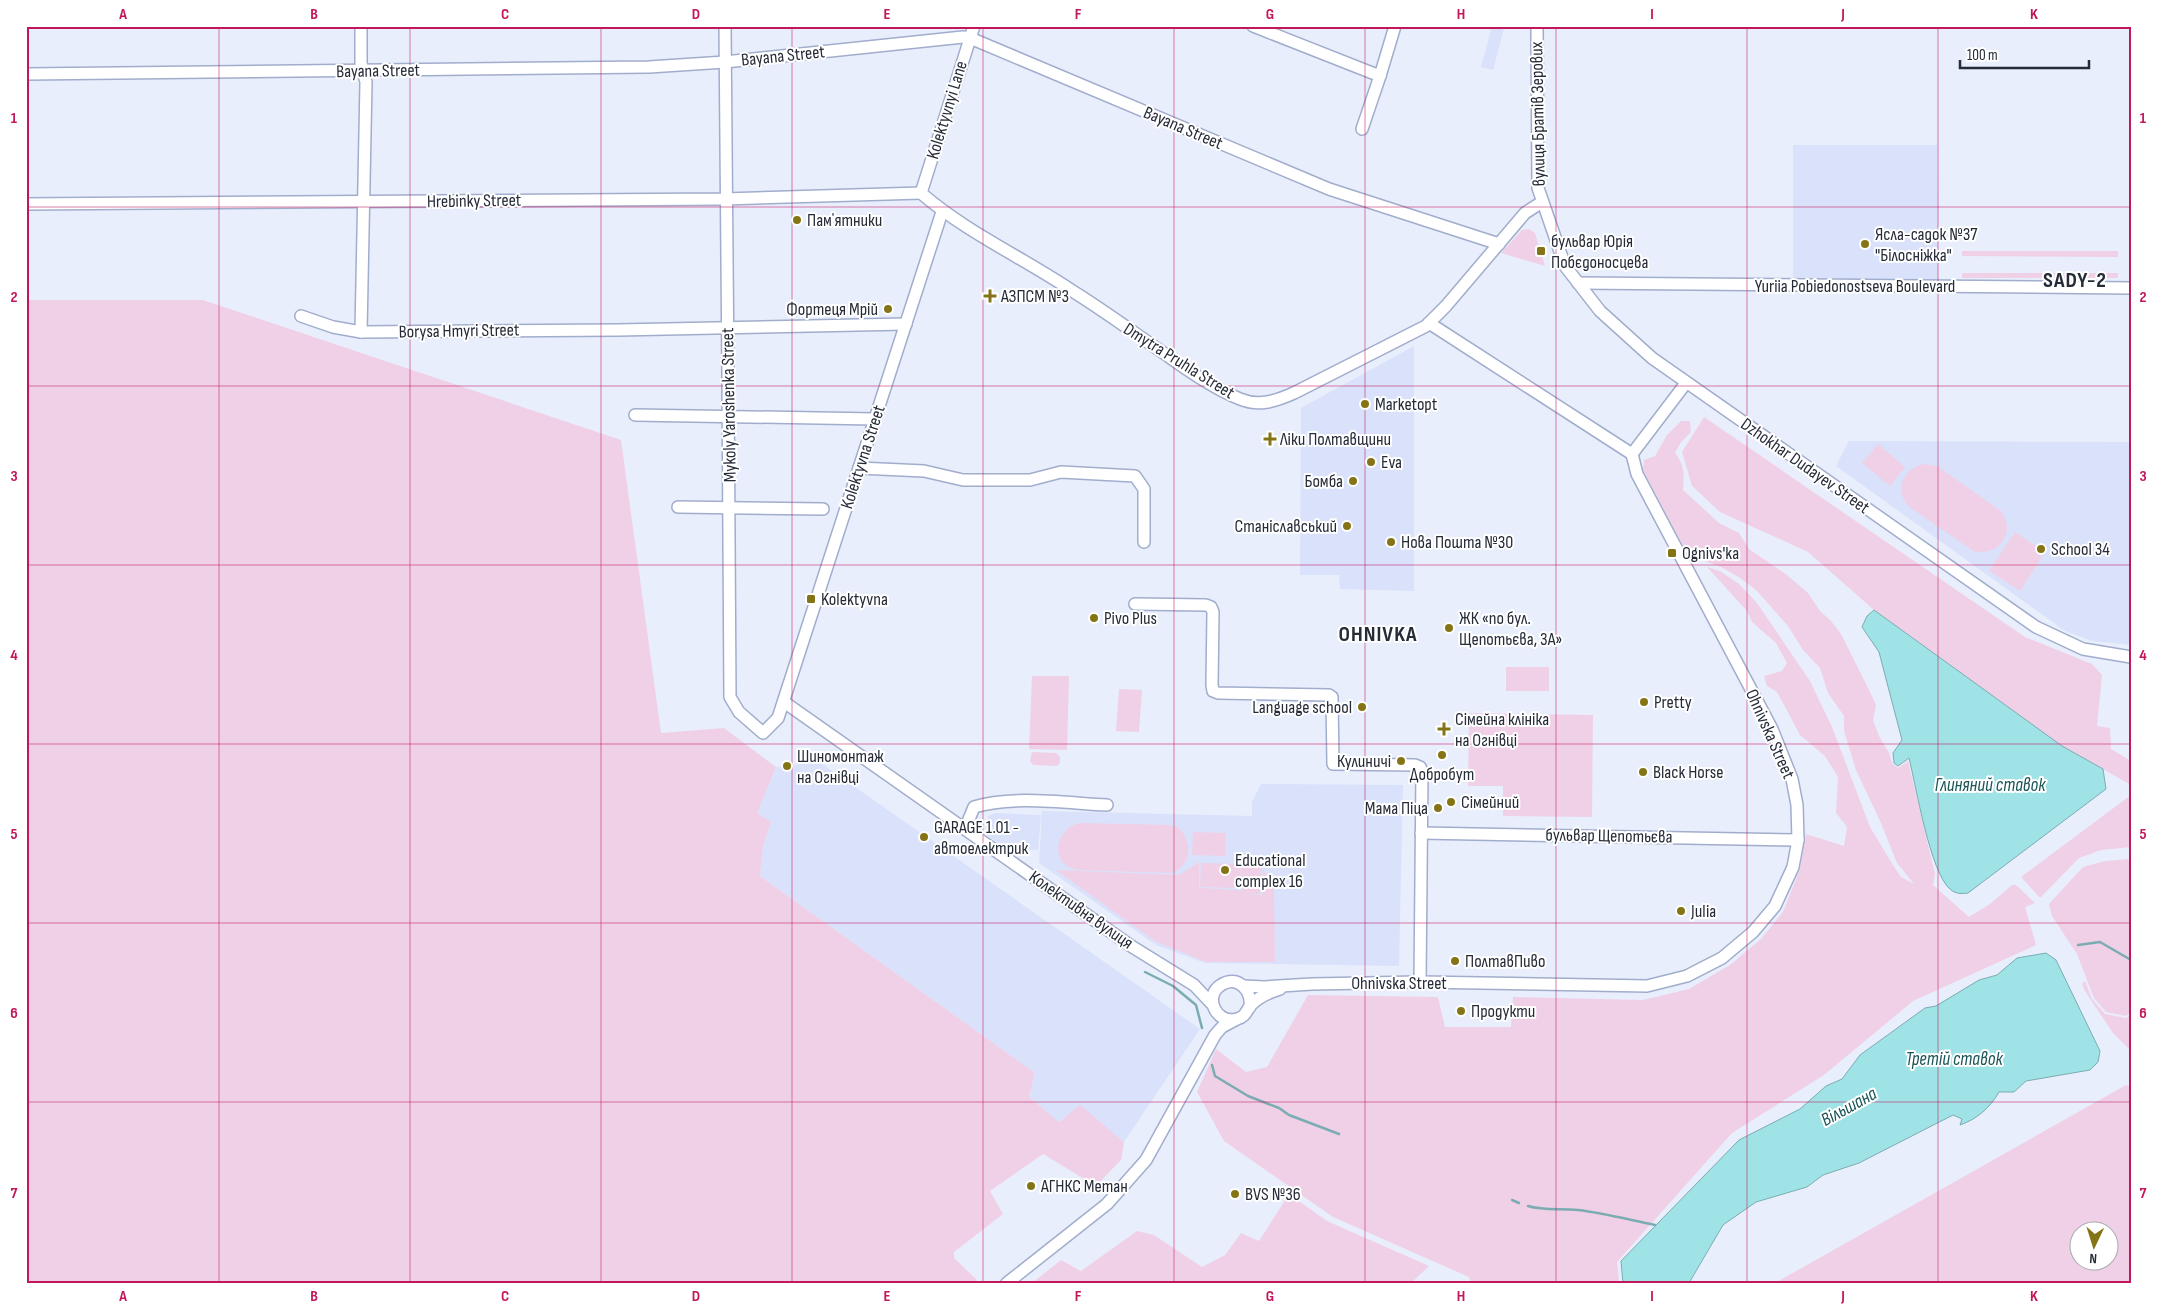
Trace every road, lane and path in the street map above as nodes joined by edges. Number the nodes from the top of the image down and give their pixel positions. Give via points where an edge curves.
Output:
1 (361, 26) edge
2 (725, 26) edge
3 (974, 26) edge
4 (1253, 26) edge
5 (1395, 26) edge
6 (1536, 26) edge
7 (970, 38) junction
8 (725, 62) junction
9 (364, 71) junction
10 (26, 74) edge
11 (1380, 76) junction
12 (1362, 129) dead end
13 (921, 193) junction
14 (725, 199) junction
15 (362, 202) junction
16 (1542, 202) junction
17 (26, 204) edge
18 (942, 212) junction
19 (1499, 244) junction
20 (1578, 283) junction
21 (2131, 288) edge
22 (301, 316) dead end
23 (1429, 323) junction
24 (906, 324) junction
25 (728, 328) junction
26 (361, 332) junction
27 (1686, 383) junction
28 (635, 415) dead end
29 (730, 417) junction
30 (875, 419) junction
31 (1632, 454) junction
32 (859, 468) junction
33 (678, 507) dead end
34 (730, 508) junction
35 (823, 509) dead end
36 (1144, 542) dead end
37 (1135, 604) dead end
38 (2131, 658) edge
39 (784, 702) junction
40 (1107, 805) dead end
41 (966, 829) junction
42 (1421, 833) junction
43 (1798, 840) junction
44 (1184, 979) junction
45 (1420, 982) junction
46 (1312, 984) junction
47 (1221, 985) junction
48 (1244, 986) junction
49 (1250, 1006) junction
50 (1214, 1008) junction
51 (1235, 1020) junction
52 (1215, 1035) junction
53 (1007, 1283) edge

1 - 9 street
2 - 8 street, Mykoly Yaroshenka Street
3 - 7 street, Kolektyvnyi Lane
4 - 11 street
5 - 11 street
6 - 16 street, вулиця Братів Зерових via 1538,188
7 - 8 street, Bayana Street
7 - 13 street, Kolektyvnyi Lane
7 - 19 street, Bayana Street via 1329,189
8 - 9 street, Bayana Street via 649,67
8 - 14 street, Mykoly Yaroshenka Street
9 - 10 street, Bayana Street
9 - 15 street
11 - 12 street
13 - 14 street, Hrebinky Street
13 - 18 street, Dmytra Pruhla Street
14 - 15 street, Hrebinky Street
14 - 25 street, Mykoly Yaroshenka Street
15 - 17 street, Hrebinky Street
15 - 26 street
16 - 19 street, Dmytra Pruhla Street via 1525,213
16 - 20 street, Dzhokhar Dudayev Street via 1565,266
18 - 23 street, Dmytra Pruhla Street via 1073,290 1194,374 1252,403 1278,401
18 - 24 street, Kolektyvna Street
19 - 23 street, Dmytra Pruhla Street
20 - 21 street, Yuriia Pobiedonostseva Boulevard
20 - 27 street, Dzhokhar Dudayev Street via 1600,311 1652,358
22 - 26 street, Borysa Hmyri Street
23 - 31 street
24 - 25 street, Borysa Hmyri Street
24 - 30 street, Kolektyvna Street
25 - 26 street, Borysa Hmyri Street
25 - 29 street, Mykoly Yaroshenka Street
27 - 31 street
27 - 38 street, Dzhokhar Dudayev Street via 2036,627 2083,649
28 - 29 street
29 - 30 street
29 - 34 street, Mykoly Yaroshenka Street
30 - 32 street, Kolektyvna Street
31 - 43 street, Ohnivska Street via 1637,474 1772,729 1792,779
32 - 36 street via 924,471 963,480 1030,480 1061,472 1135,476 1144,489
32 - 39 street, Kolektyvna Street
33 - 34 street
34 - 35 street
34 - 39 street, Mykoly Yaroshenka Street via 730,696 739,712 763,733 778,718
37 - 42 street via 1211,607 1213,691 1332,697 1333,764 1420,767
39 - 41 street, Колективна вулиця
40 - 41 street via 987,803 974,807
41 - 44 street, Колективна вулиця
42 - 43 street, бульвар Щепотьєва
42 - 45 street
43 - 45 street, Ohnivska Street via 1793,867 1775,906 1754,932 1722,958 1687,976 1647,986
44 - 47 street, Колективна вулиця
44 - 50 street, Колективна вулиця via 1201,990
45 - 46 street, Ohnivska Street
46 - 48 street, Ohnivska Street
46 - 49 street, Ohnivska Street via 1279,989
47 - 48 street, Ohnivska Street via 1233,982
47 - 50 street via 1213,997
48 - 49 street via 1249,993
49 - 51 street, Ohnivska Street
50 - 51 street via 1224,1019
50 - 52 street
51 - 52 street, Ohnivska Street
52 - 53 street via 1146,1160 1107,1204

